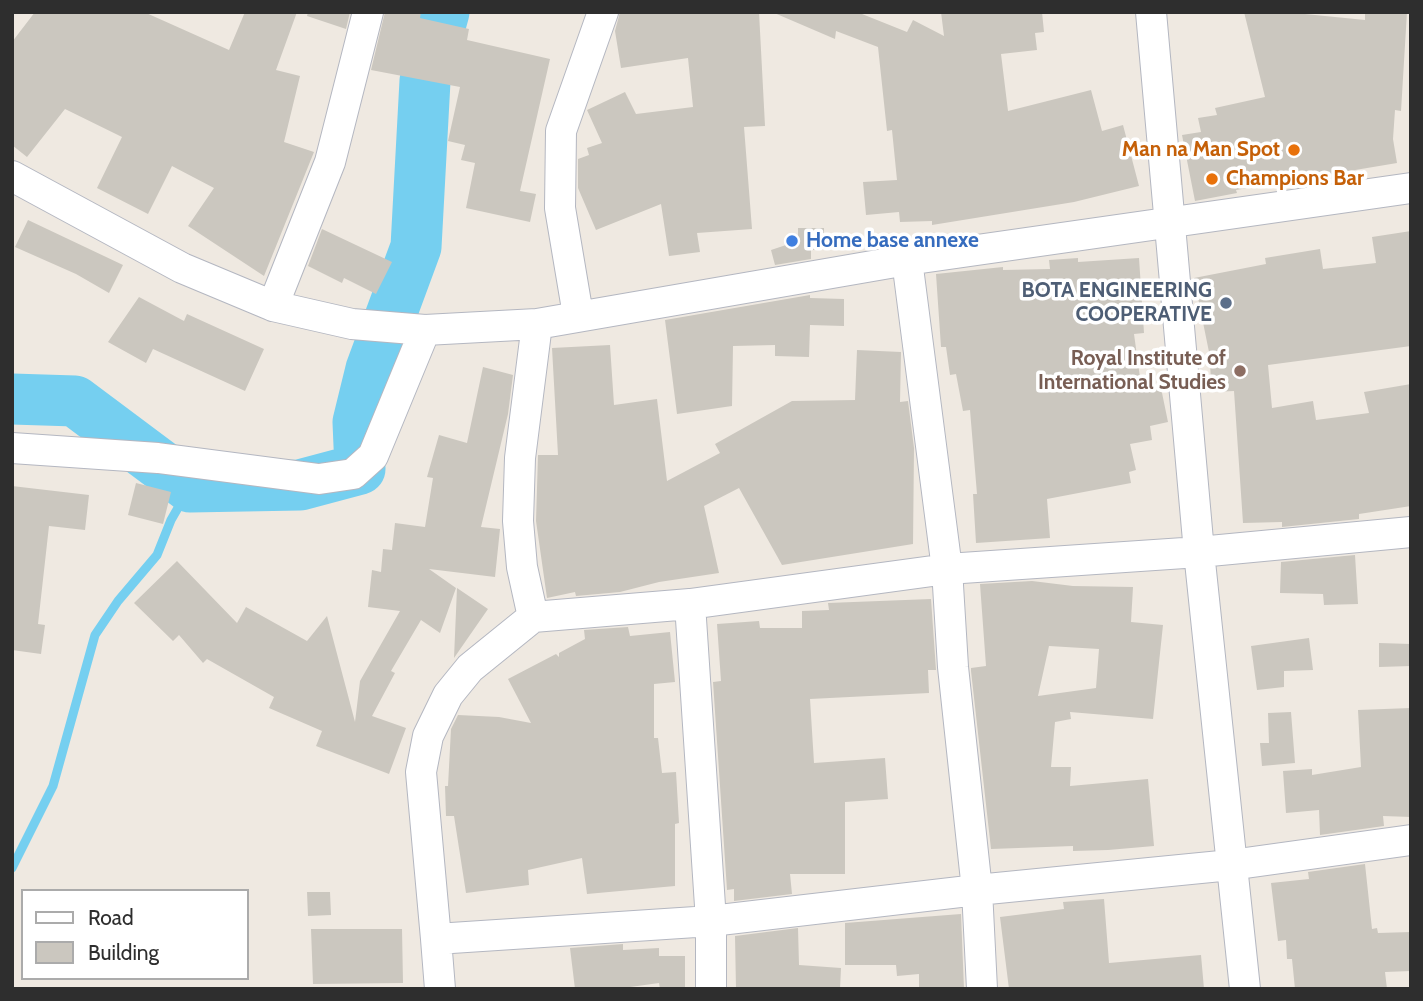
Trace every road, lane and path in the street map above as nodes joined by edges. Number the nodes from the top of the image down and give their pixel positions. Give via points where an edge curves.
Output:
1 (368, 12) edge
2 (603, 12) edge
3 (1151, 12) edge
4 (12, 176) edge
5 (1411, 188) edge
6 (1169, 224) junction
7 (907, 260) junction
8 (273, 306) junction
9 (578, 316) junction
10 (537, 324) junction
11 (425, 330) junction
12 (12, 448) edge
13 (1411, 532) edge
14 (1199, 552) junction
15 (947, 569) junction
16 (690, 604) junction
17 (533, 617) junction
18 (1411, 840) edge
19 (1231, 865) junction
20 (977, 890) junction
21 (711, 921) junction
22 (436, 939) junction
23 (440, 989) edge
24 (712, 989) edge
25 (982, 989) edge
26 (1245, 989) edge

1 - 8 street via 330,162
2 - 9 street via 561,131 560,208
3 - 6 street
4 - 8 street via 182,268
5 - 6 street
6 - 7 street
6 - 14 street
7 - 9 street
7 - 15 street
8 - 11 street via 352,324
9 - 10 street
10 - 11 street
10 - 17 street via 520,458 518,522
11 - 12 street via 373,456 353,474 319,479 158,458
13 - 14 street
14 - 15 street
14 - 19 street
15 - 16 street
15 - 20 street
16 - 17 street
16 - 21 street
17 - 22 street via 470,668 448,695 428,736 421,772
18 - 19 street
19 - 20 street
19 - 26 street
20 - 21 street
20 - 25 street
21 - 22 street
21 - 24 street
22 - 23 street

